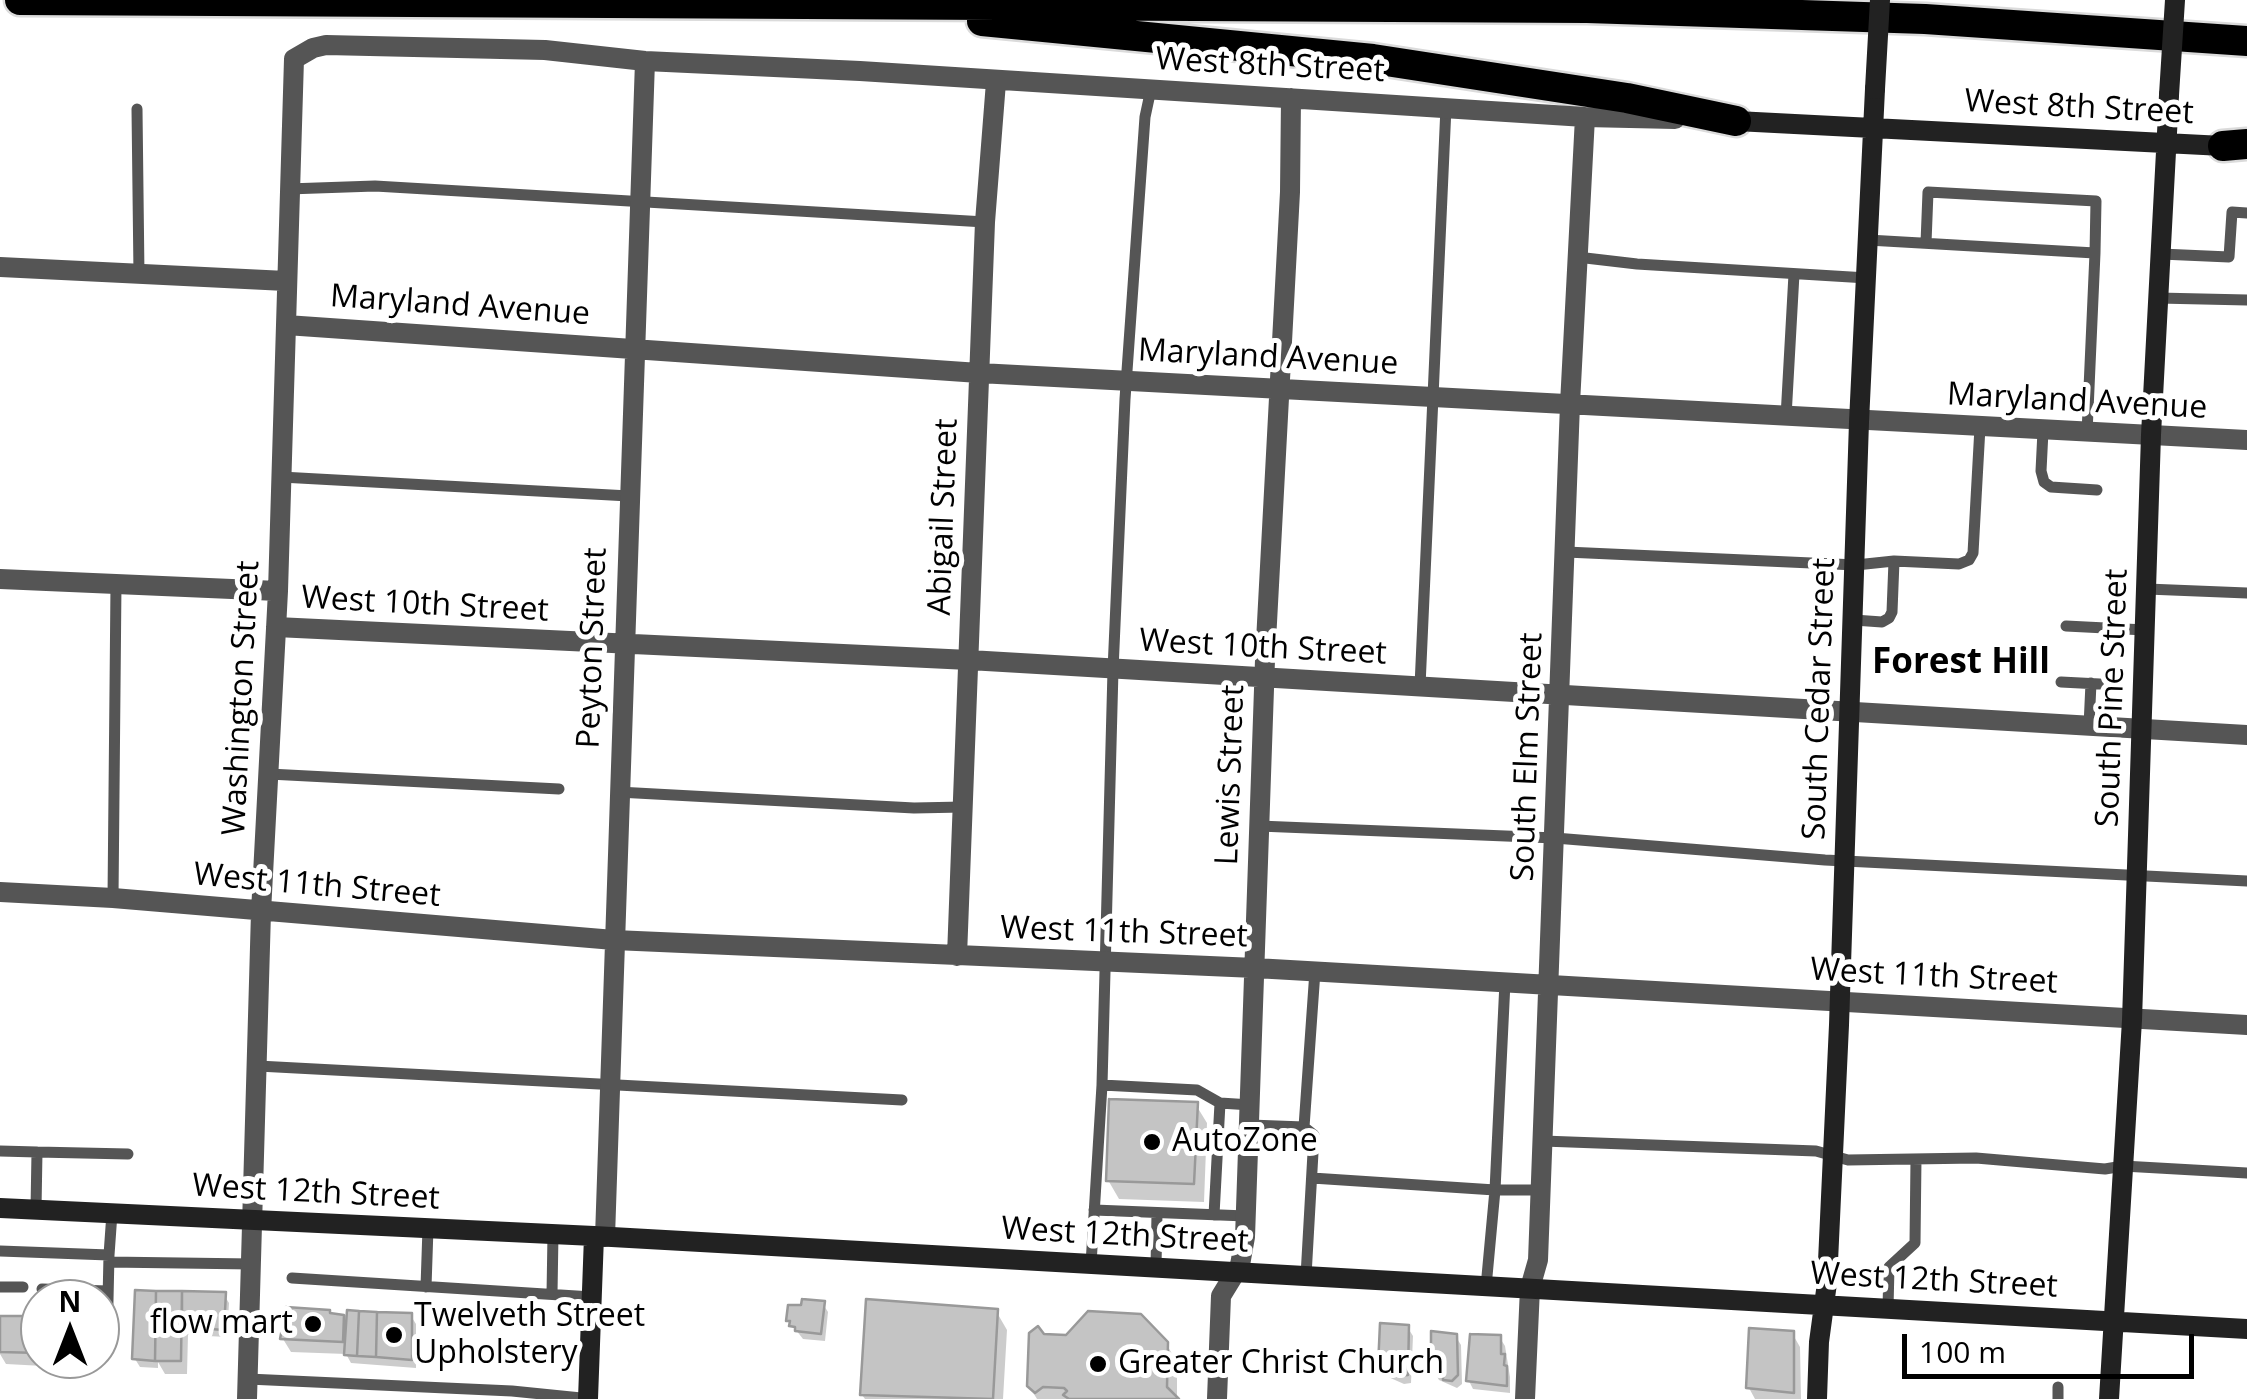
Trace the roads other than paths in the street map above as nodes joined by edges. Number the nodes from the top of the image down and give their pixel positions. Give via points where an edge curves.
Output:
1 (20, 0) edge
2 (1880, 0) edge
3 (2175, 0) edge
4 (800, 2) edge
5 (2247, 40) edge
6 (294, 60) joint
7 (644, 61) junction
8 (996, 82) junction
9 (1151, 90) junction
10 (1291, 98) junction
11 (1446, 107) junction
12 (137, 108) dead end
13 (1586, 117) junction
14 (1736, 121) junction
15 (1874, 126) junction
16 (2169, 142) junction
17 (2239, 146) edge
18 (288, 189) junction
19 (640, 202) junction
20 (2247, 213) edge
21 (985, 222) junction
22 (1868, 240) junction
23 (1926, 243) junction
24 (2095, 254) junction
25 (2161, 254) junction
26 (1577, 257) junction
27 (0, 268) edge
28 (1794, 274) junction
29 (140, 275) junction
30 (1867, 278) junction
31 (286, 282) junction
32 (2158, 298) junction
33 (2247, 300) edge
34 (286, 325) junction
35 (635, 347) junction
36 (979, 372) junction
37 (1126, 379) junction
38 (1280, 388) junction
39 (1434, 398) junction
40 (1570, 404) junction
41 (1786, 417) junction
42 (1859, 422) junction
43 (1980, 426) junction
44 (2043, 430) junction
45 (2087, 433) junction
46 (2151, 435) junction
47 (2247, 440) edge
48 (281, 477) junction
49 (2097, 490) dead end
50 (629, 496) junction
51 (1566, 552) junction
52 (1894, 561) junction
53 (1856, 565) junction
54 (0, 579) edge
55 (116, 584) junction
56 (2147, 589) junction
57 (278, 591) junction
58 (2247, 593) edge
59 (1854, 620) junction
60 (2066, 626) dead end
61 (276, 627) junction
62 (2145, 630) junction
63 (623, 646) junction
64 (969, 660) junction
65 (1112, 670) junction
66 (1265, 678) junction
67 (2061, 682) dead end
68 (2091, 684) junction
69 (2118, 685) dead end
70 (1420, 686) junction
71 (1560, 697) junction
72 (1851, 713) junction
73 (2089, 726) junction
74 (2141, 729) junction
75 (2247, 735) edge
76 (269, 774) junction
77 (558, 788) dead end
78 (618, 792) junction
79 (963, 808) junction
80 (1259, 826) junction
81 (1556, 838) junction
82 (1844, 861) junction
83 (2137, 876) junction
84 (2247, 881) edge
85 (0, 892) edge
86 (113, 898) junction
87 (261, 912) junction
88 (614, 940) junction
89 (957, 956) junction
90 (1107, 960) junction
91 (1255, 968) junction
92 (1315, 972) junction
93 (1506, 982) junction
94 (1550, 986) junction
95 (1840, 1001) junction
96 (2132, 1020) junction
97 (2247, 1026) edge
98 (258, 1066) junction
99 (1102, 1085) junction
100 (611, 1086) junction
101 (902, 1100) dead end
102 (1220, 1103) junction
103 (1250, 1115) junction
104 (1304, 1128) junction
105 (1543, 1142) junction
106 (0, 1150) edge
107 (37, 1152) junction
108 (1832, 1153) junction
109 (128, 1154) dead end
110 (1916, 1159) junction
111 (2123, 1166) junction
112 (2247, 1173) edge
113 (1312, 1178) junction
114 (1495, 1190) junction
115 (1540, 1190) junction
116 (0, 1208) edge
117 (36, 1210) junction
118 (1094, 1210) junction
119 (112, 1213) junction
120 (1158, 1213) junction
121 (1214, 1215) junction
122 (1246, 1216) junction
123 (252, 1220) junction
124 (428, 1228) junction
125 (553, 1234) junction
126 (600, 1236) junction
127 (0, 1251) edge
128 (109, 1258) junction
129 (252, 1264) junction
130 (1091, 1264) junction
131 (1156, 1267) junction
132 (1234, 1272) junction
133 (1306, 1276) junction
134 (292, 1278) dead end
135 (108, 1279) edge
136 (426, 1286) junction
137 (1486, 1286) junction
138 (1530, 1288) junction
139 (552, 1294) junction
140 (592, 1297) junction
141 (1824, 1304) junction
142 (1888, 1308) junction
143 (2115, 1322) junction
144 (2247, 1330) edge
145 (248, 1389) edge
146 (588, 1399) edge
147 (596, 1399) edge
148 (1218, 1399) edge
149 (1525, 1399) edge
150 (1817, 1399) edge
151 (2110, 1399) edge

1 - 4 highway
2 - 15 main road, South Cedar Street, bridge
3 - 16 main road, South Pine Street, bridge
4 - 5 highway via 1607,8
4 - 14 highway via 1373,60
6 - 7 street, West 8th Street via 326,45 544,50
6 - 18 street, Washington Street
7 - 8 street, West 8th Street
7 - 19 street, Peyton Street
8 - 9 street, West 8th Street
8 - 21 street, Abigail Street
9 - 10 street, West 8th Street
9 - 37 lane
10 - 11 street, West 8th Street
10 - 38 street, Lewis Street
11 - 13 street, West 8th Street
11 - 39 lane
12 - 29 lane
13 - 14 street, West 8th Street
13 - 26 street, South Elm Street
14 - 15 main road, West 8th Street
15 - 16 main road, West 8th Street
15 - 22 main road, South Cedar Street
16 - 17 main road, West 8th Street
16 - 25 main road, South Pine Street
18 - 19 lane via 375,186
18 - 31 street, Washington Street
19 - 21 lane
19 - 35 street, Peyton Street
20 - 25 lane via 2232,212 2229,257
21 - 36 street, Abigail Street
22 - 23 lane
22 - 30 main road, South Cedar Street
23 - 24 lane
23 - 24 lane via 1928,192 2096,201
24 - 45 lane
25 - 32 main road, South Pine Street
26 - 28 lane
26 - 40 street, South Elm Street
27 - 29 street, Maryland Avenue
28 - 30 lane
28 - 41 lane
29 - 31 street, Maryland Avenue
30 - 42 main road, South Cedar Street
31 - 34 street, Washington Street
32 - 33 lane
32 - 46 main road, South Pine Street
34 - 35 street, Maryland Avenue
34 - 48 street, Washington Street
35 - 36 street, Maryland Avenue
35 - 50 street, Peyton Street
36 - 37 street, Maryland Avenue
36 - 64 street, Abigail Street
37 - 38 street, Maryland Avenue
37 - 65 lane
38 - 39 street, Maryland Avenue
38 - 66 street, Lewis Street
39 - 40 street, Maryland Avenue
39 - 70 lane
40 - 41 street, Maryland Avenue
40 - 51 street, South Elm Street
41 - 42 street, Maryland Avenue
42 - 43 street, Maryland Avenue
42 - 53 main road, South Cedar Street
43 - 44 street, Maryland Avenue
43 - 52 lane via 1974,553 1959,564
44 - 45 street, Maryland Avenue
44 - 49 lane via 2044,482
45 - 46 street, Maryland Avenue
46 - 47 street, Maryland Avenue
46 - 56 main road, South Pine Street
48 - 50 lane
48 - 57 street, Washington Street
50 - 63 street, Peyton Street
51 - 53 lane
51 - 71 street, South Elm Street
52 - 53 lane
52 - 59 lane via 1888,618
53 - 59 main road, South Cedar Street
54 - 55 street, West 10th Street
55 - 57 street, West 10th Street
55 - 86 lane
56 - 58 lane
56 - 62 main road, South Pine Street
57 - 61 street, Washington Street
59 - 72 main road, South Cedar Street
60 - 62 lane
61 - 63 street, West 10th Street
61 - 76 street, Washington Street
62 - 74 main road, South Pine Street
63 - 64 street, West 10th Street
63 - 78 street, Peyton Street
64 - 65 street, West 10th Street
64 - 79 street, Abigail Street
65 - 66 street, West 10th Street
65 - 90 lane
66 - 70 street, West 10th Street
66 - 80 street, Lewis Street
67 - 68 lane
68 - 69 lane
68 - 73 lane
70 - 71 street, West 10th Street
71 - 72 street, West 10th Street
71 - 81 street, South Elm Street
72 - 73 street, West 10th Street
72 - 82 main road, South Cedar Street
73 - 74 street, West 10th Street
74 - 75 street, West 10th Street
74 - 83 main road, South Pine Street
76 - 77 lane
76 - 87 street, Washington Street
78 - 79 lane
78 - 88 street, Peyton Street
79 - 89 street, Abigail Street
80 - 81 lane
80 - 91 street, Lewis Street
81 - 82 lane
81 - 94 street, South Elm Street
82 - 83 lane
82 - 95 main road, South Cedar Street
83 - 84 lane
83 - 96 main road, South Pine Street
85 - 86 street, West 11th Street
86 - 87 street, West 11th Street
87 - 88 street, West 11th Street
87 - 98 street, Washington Street
88 - 89 street, West 11th Street
88 - 100 street, Peyton Street
89 - 90 street, West 11th Street
90 - 91 street, West 11th Street
90 - 99 lane
91 - 92 street, West 11th Street
91 - 103 street, Lewis Street
92 - 93 street, West 11th Street
92 - 104 lane
93 - 94 street, West 11th Street
93 - 114 lane
94 - 95 street, West 11th Street
94 - 105 street, South Elm Street
95 - 96 street, West 11th Street
95 - 108 main road, South Cedar Street
96 - 97 street, West 11th Street
96 - 111 main road, South Pine Street
98 - 100 lane
98 - 123 street, Washington Street
99 - 102 lane via 1197,1090
99 - 118 lane
100 - 101 lane
100 - 126 street, Peyton Street
102 - 103 lane
102 - 121 lane
103 - 104 lane
103 - 122 street, Lewis Street
104 - 113 lane via 1314,1135
105 - 108 lane
105 - 115 street, South Elm Street
106 - 107 lane
107 - 109 lane
107 - 117 lane
108 - 110 lane via 1848,1160
108 - 141 main road, South Cedar Street
110 - 111 lane
110 - 142 lane via 1915,1243 1889,1267
111 - 112 lane
111 - 143 main road, South Pine Street
113 - 114 lane
113 - 133 lane
114 - 115 lane
114 - 137 lane
115 - 138 street, South Elm Street via 1538,1260
116 - 117 main road, West 12th Street
117 - 119 main road, West 12th Street
118 - 120 lane
118 - 130 lane
119 - 123 main road, West 12th Street
119 - 128 lane
120 - 121 lane
120 - 131 lane
121 - 122 lane
122 - 132 street, Lewis Street
123 - 124 main road, West 12th Street
123 - 129 street, Washington Street
124 - 125 main road, West 12th Street
124 - 136 lane
125 - 126 main road, West 12th Street
125 - 139 lane
126 - 130 main road, West 12th Street
126 - 140 main road, Peyton Street
127 - 128 lane
128 - 129 lane
128 - 135 lane
129 - 145 street, Washington Street
130 - 131 main road, West 12th Street
131 - 132 main road, West 12th Street
132 - 133 main road, West 12th Street
132 - 148 street, Lewis Street via 1221,1296
133 - 137 main road, West 12th Street
134 - 136 lane
136 - 139 lane
137 - 138 main road, West 12th Street
138 - 141 main road, West 12th Street
138 - 149 street, South Elm Street
139 - 140 lane
140 - 146 main road, Peyton Street
141 - 142 main road, West 12th Street
141 - 150 main road, South Cedar Street
142 - 143 main road, West 12th Street
143 - 144 main road, West 12th Street
143 - 151 main road, South Pine Street
145 - 146 lane via 512,1391
146 - 147 lane

